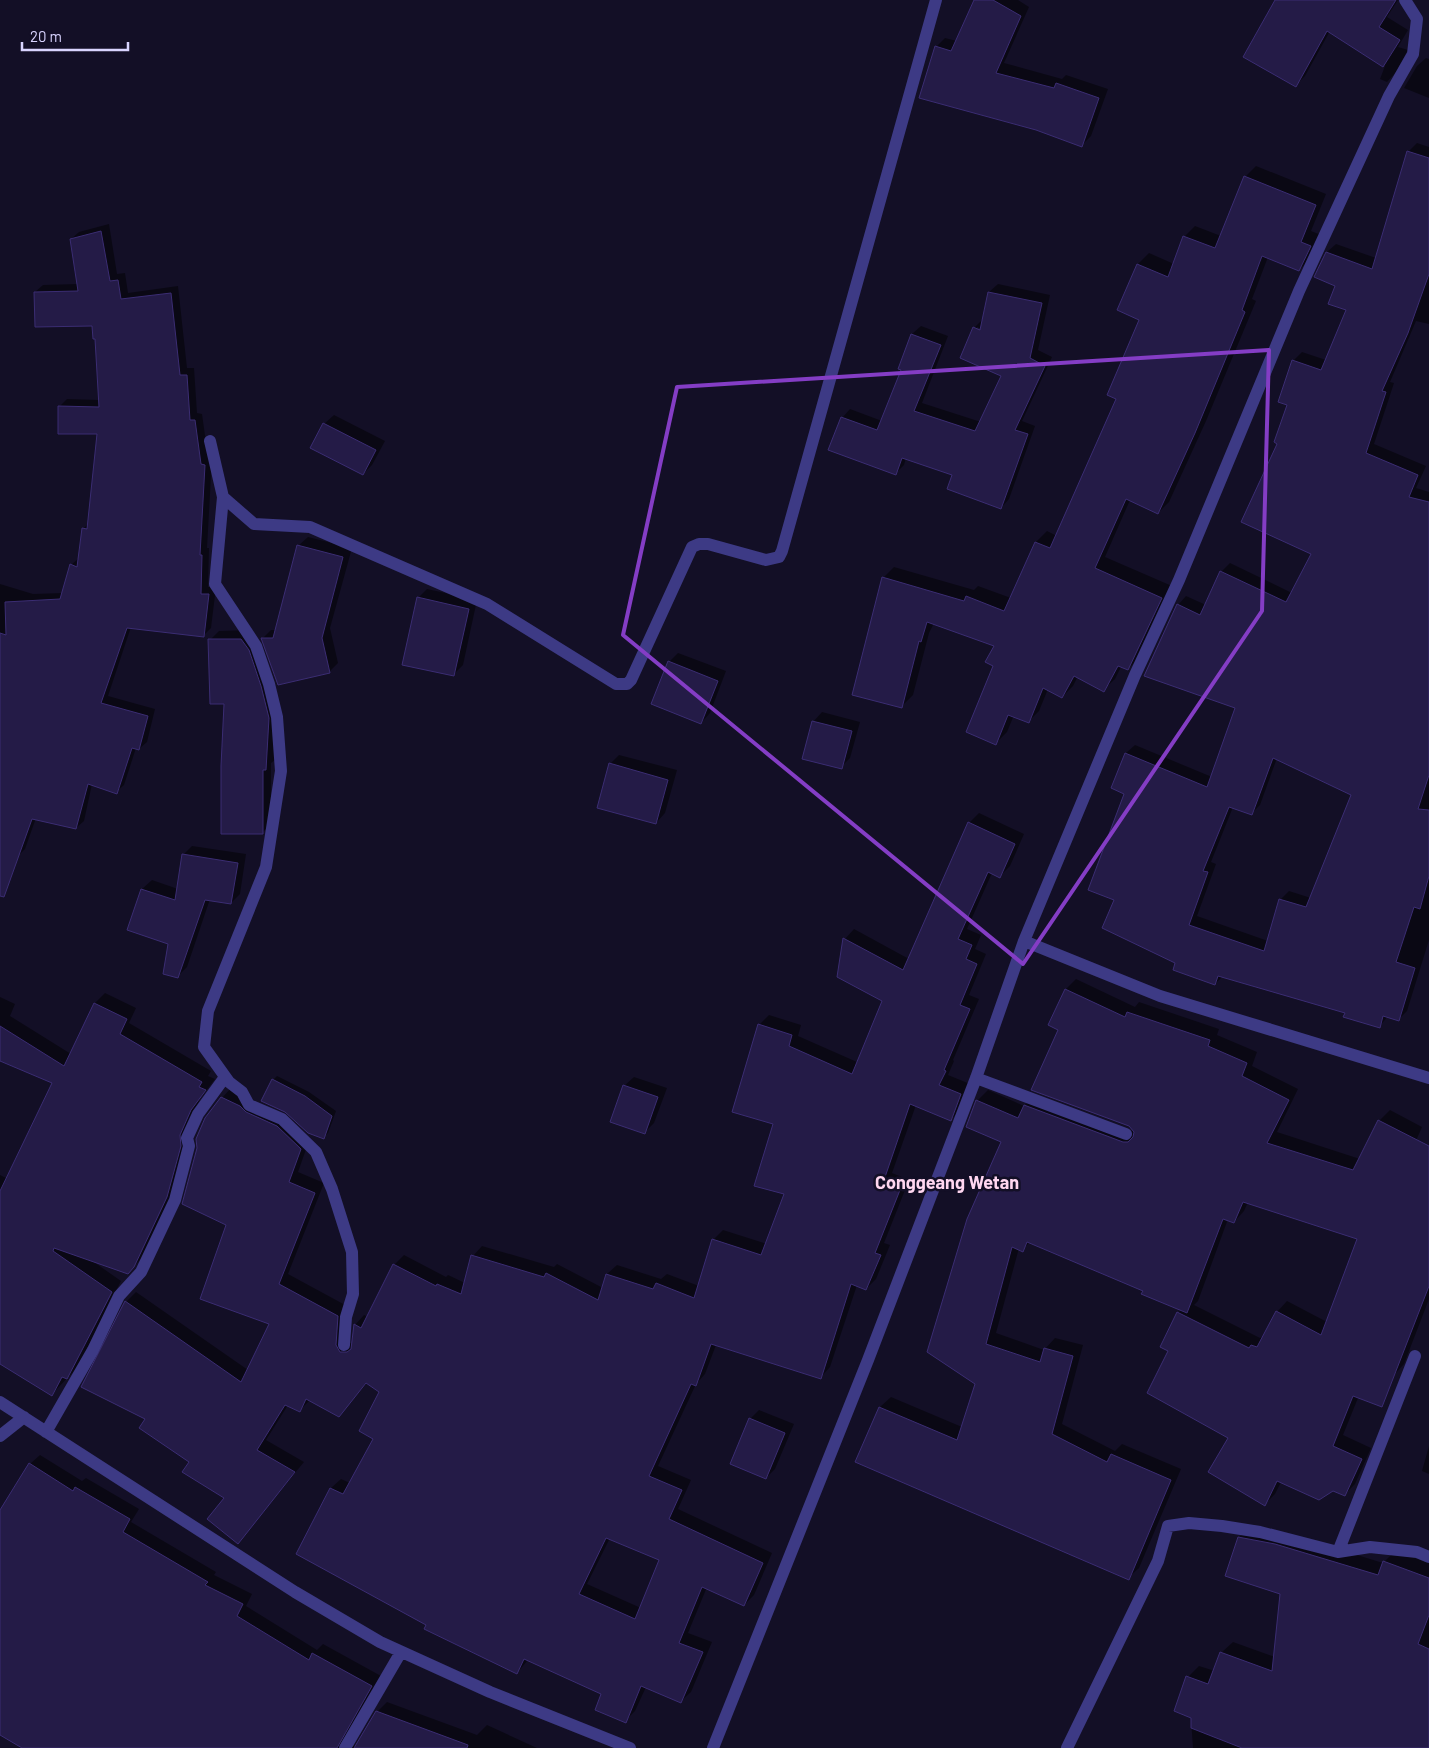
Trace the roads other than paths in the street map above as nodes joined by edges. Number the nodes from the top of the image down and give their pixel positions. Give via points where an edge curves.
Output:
1 (936, 0) edge
2 (1405, 0) edge
3 (210, 441) dead end
4 (222, 497) junction
5 (1024, 941) junction
6 (225, 1077) junction
7 (976, 1078) junction
8 (1429, 1078) edge
9 (1126, 1134) dead end
10 (344, 1345) dead end
11 (1415, 1356) dead end
12 (0, 1402) edge
13 (24, 1417) junction
14 (46, 1432) junction
15 (0, 1436) edge
16 (1338, 1552) junction
17 (1429, 1557) edge
18 (401, 1652) junction
19 (345, 1748) edge
20 (630, 1748) edge
21 (713, 1748) edge
22 (1067, 1748) edge

1 - 4 street via 782,551 779,557 766,560 708,544 692,547 627,684 616,684 487,604 310,526 254,524
2 - 5 street via 1418,20 1413,54 1389,96 1299,291
3 - 4 street
4 - 6 street via 215,584 256,646 270,684 281,771 266,868 208,1011 204,1047
5 - 7 street
5 - 8 street via 1160,996
6 - 10 street via 242,1092 249,1105 282,1119 316,1152 332,1189 352,1252 353,1294 346,1317
6 - 14 street via 198,1114 187,1138 189,1146 174,1200 141,1272 119,1296 93,1350
7 - 9 street
7 - 21 street via 868,1360
11 - 16 street
12 - 13 street
13 - 14 street
13 - 15 street
14 - 18 street via 295,1592
16 - 17 street via 1370,1547 1417,1552
16 - 22 street via 1222,1526 1188,1523 1168,1526 1158,1561
18 - 19 street
18 - 20 street

